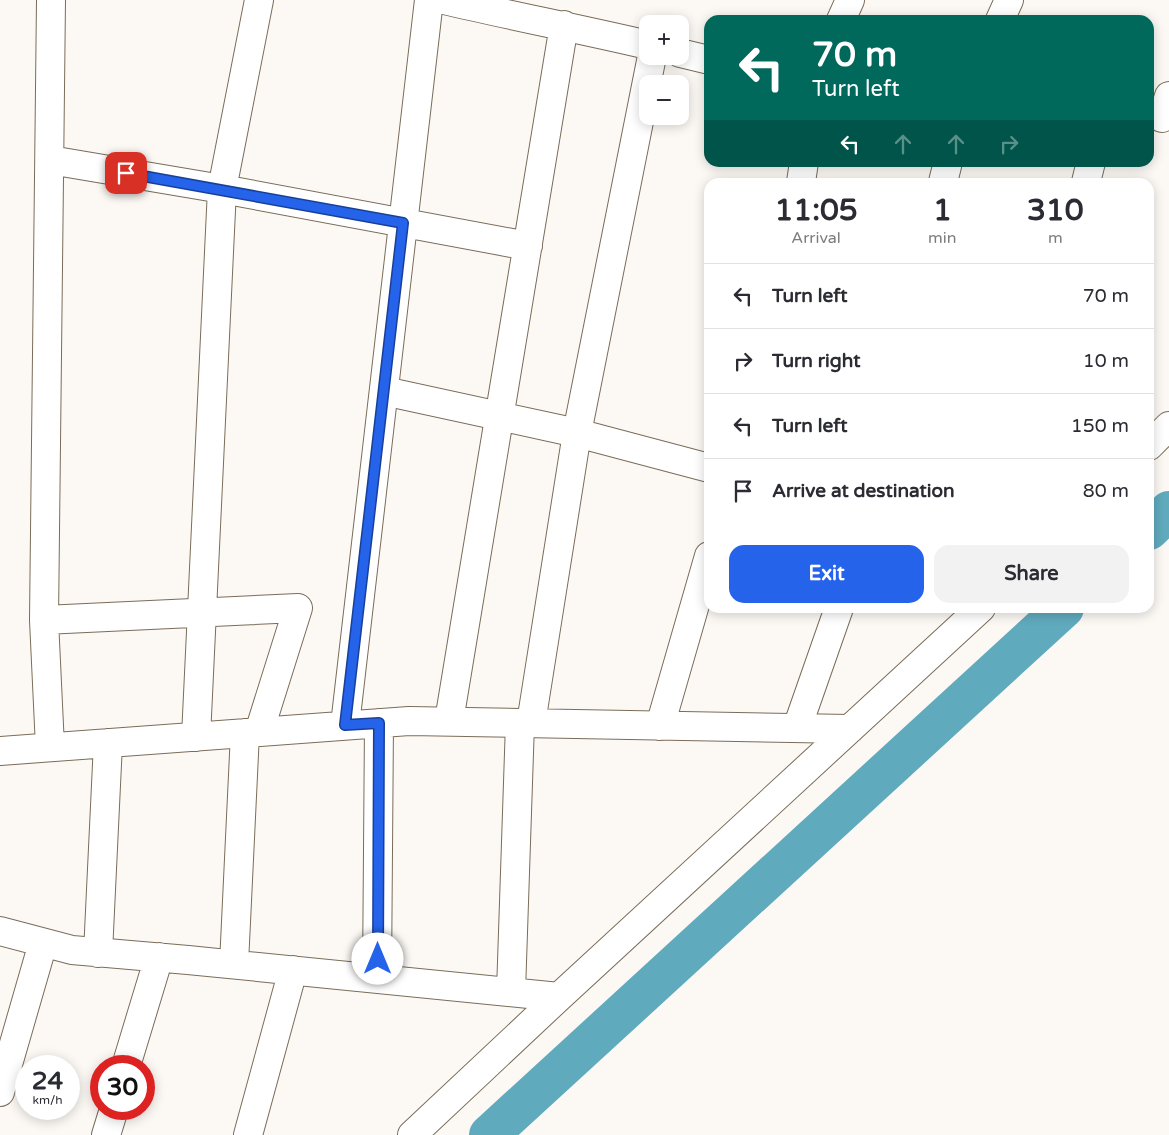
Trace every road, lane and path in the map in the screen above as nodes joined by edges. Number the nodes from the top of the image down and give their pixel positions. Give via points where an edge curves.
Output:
1 (51, 0) edge
2 (259, 0) edge
3 (429, 0) edge
4 (444, 0) edge
5 (850, 0) edge
6 (1009, 0) edge
7 (521, 9) edge
8 (843, 15) edge
9 (1002, 15) edge
10 (564, 25) junction
11 (639, 43) edge
12 (689, 54) edge
13 (704, 59) edge
14 (650, 65) edge
15 (50, 160) junction
16 (222, 189) junction
17 (403, 223) junction
18 (528, 246) junction
19 (384, 391) junction
20 (499, 416) junction
21 (1169, 426) edge
22 (577, 433) junction
23 (1154, 441) edge
24 (704, 467) edge
25 (704, 573) edge
26 (202, 613) junction
27 (837, 613) edge
28 (976, 613) edge
29 (44, 620) junction
30 (449, 722) junction
31 (379, 723) junction
32 (526, 723) junction
33 (345, 725) junction
34 (660, 726) junction
35 (797, 728) junction
36 (850, 729) junction
37 (252, 732) junction
38 (196, 737) junction
39 (108, 743) junction
40 (50, 747) junction
41 (0, 751) edge
42 (0, 931) edge
43 (43, 943) junction
44 (98, 952) junction
45 (159, 957) junction
46 (234, 964) junction
47 (293, 970) junction
48 (377, 978) junction
49 (511, 992) junction
50 (559, 997) junction
51 (129, 1055) edge
52 (0, 1092) edge
53 (111, 1120) edge
54 (106, 1135) edge
55 (248, 1135) edge
56 (412, 1135) edge

1 - 15 street
2 - 16 street
3 - 17 street
4 - 7 street
5 - 8 street
6 - 9 street
7 - 10 street
10 - 11 street
10 - 18 street
12 - 13 street
14 - 22 street
15 - 16 street
15 - 29 street
16 - 17 street
16 - 26 street
17 - 18 street
17 - 19 street
18 - 20 street
19 - 20 street
19 - 33 street
20 - 22 street
20 - 30 street
21 - 23 street
22 - 24 street
22 - 32 street
25 - 34 street
26 - 29 street
26 - 37 street via 298,608
26 - 38 street
27 - 35 street
28 - 36 street
29 - 40 street
30 - 31 street
30 - 32 street
31 - 33 street
31 - 48 street
32 - 34 street
32 - 49 street
33 - 37 street
34 - 35 street
35 - 36 street
36 - 50 street
37 - 38 street
37 - 46 street
38 - 39 street
39 - 40 street
39 - 44 street
40 - 41 street
42 - 43 street
43 - 44 street
43 - 52 street
44 - 45 street
45 - 46 street
45 - 51 street
46 - 47 street
47 - 48 street
47 - 55 street
48 - 49 street
49 - 50 street
50 - 56 street
53 - 54 street

